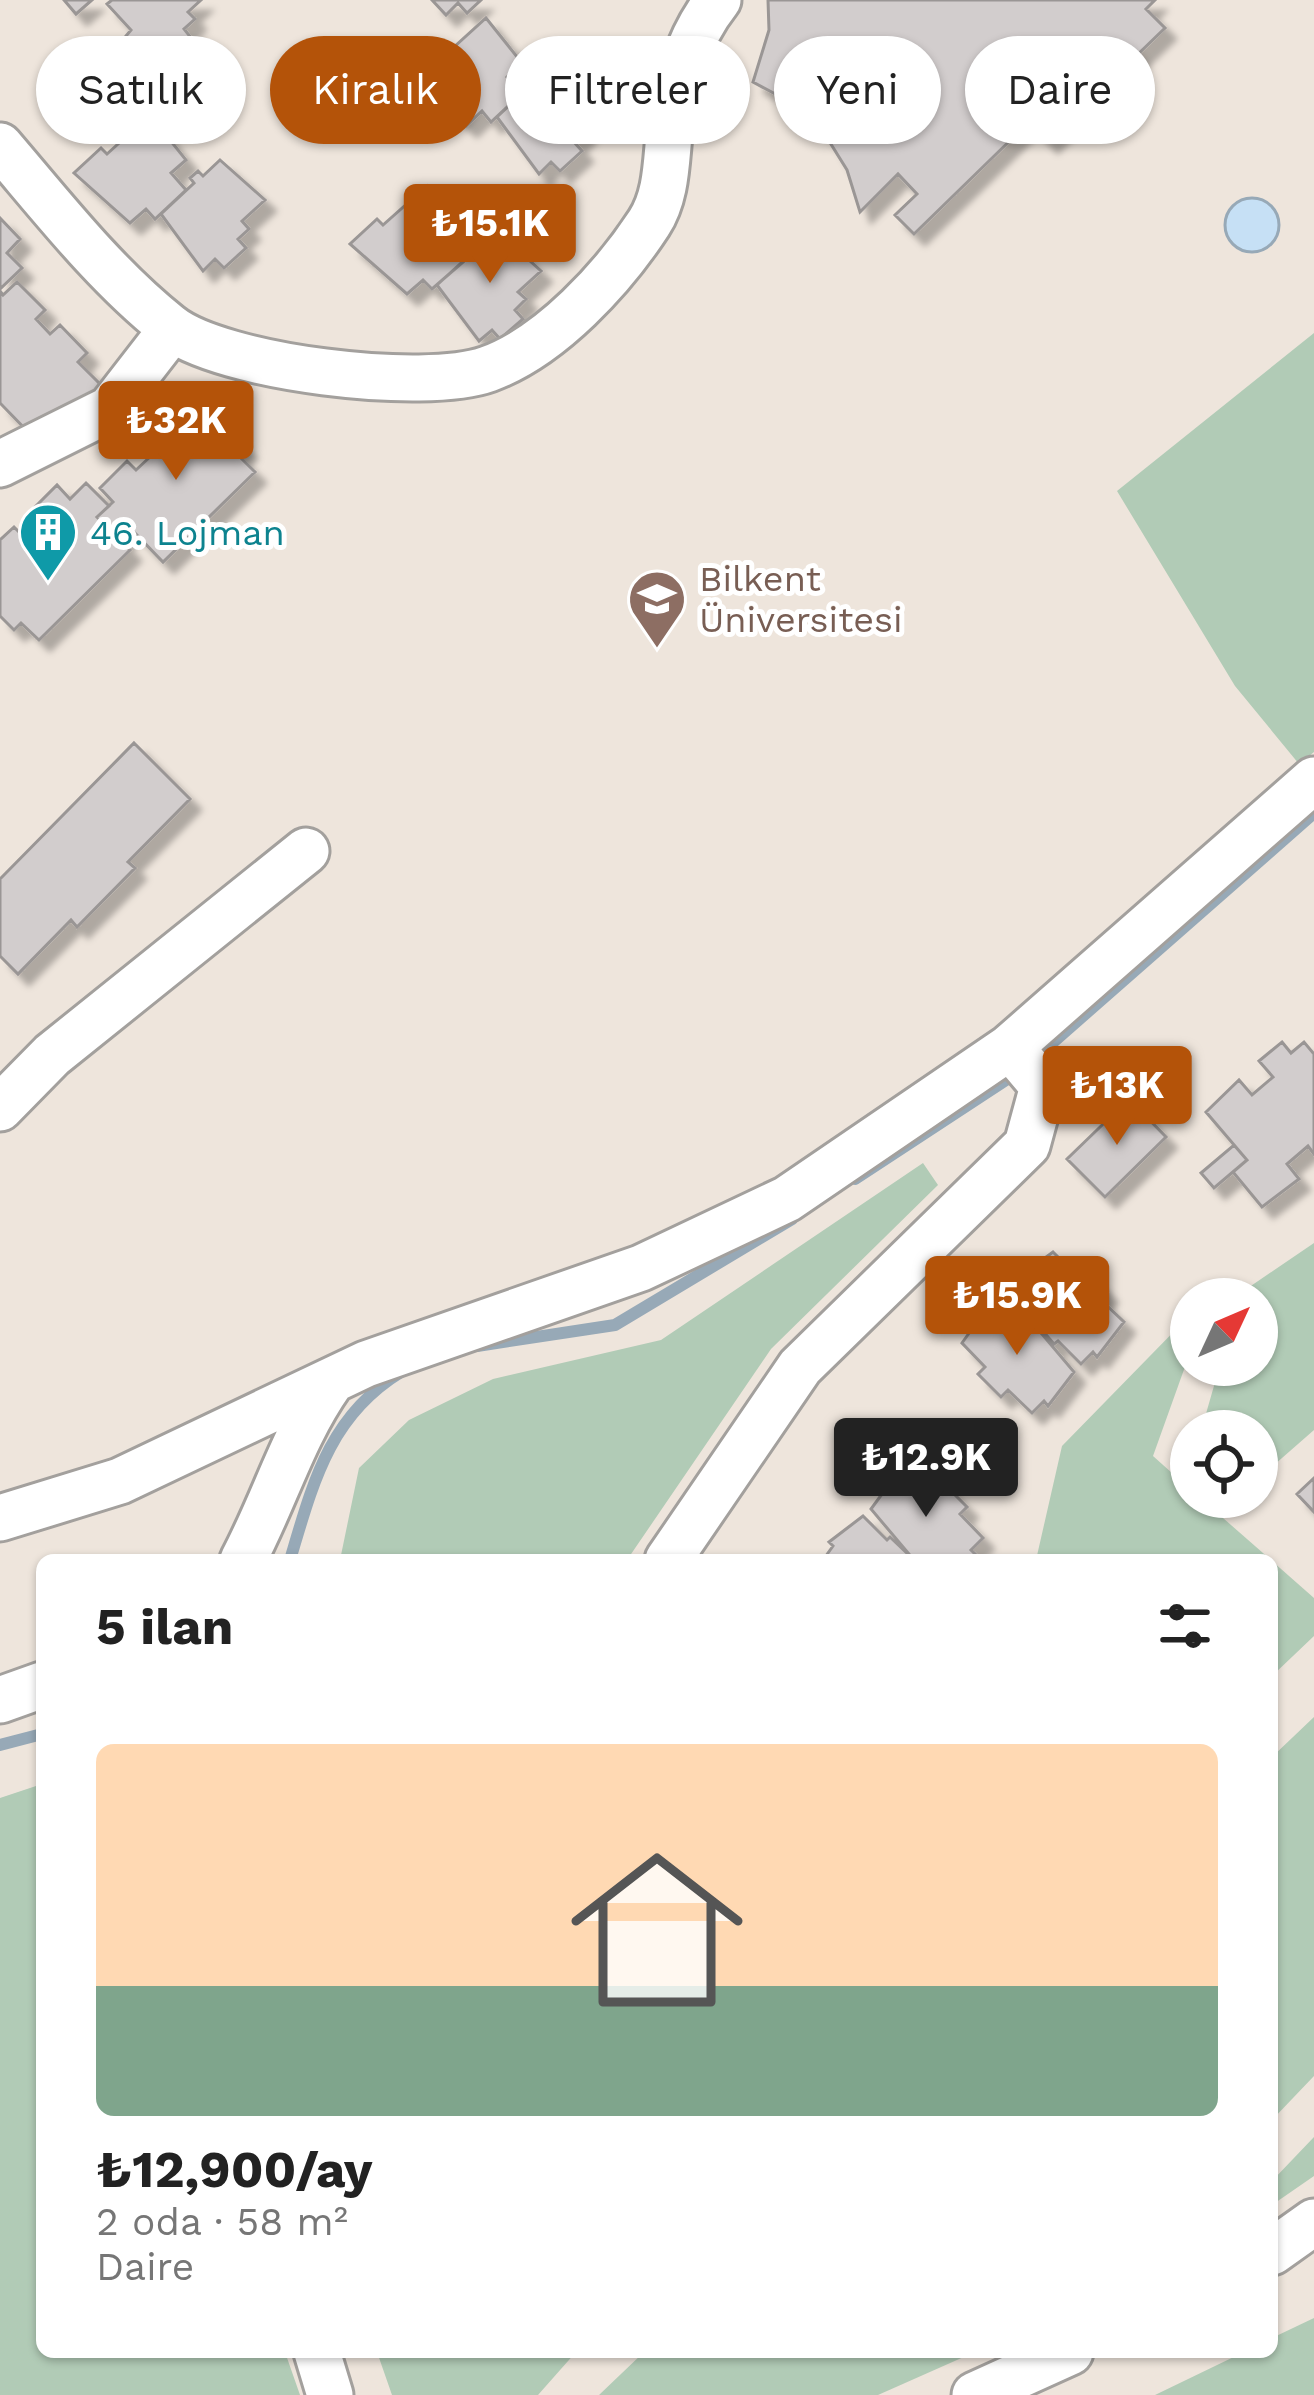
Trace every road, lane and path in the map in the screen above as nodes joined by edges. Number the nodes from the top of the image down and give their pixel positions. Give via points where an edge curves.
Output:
1 (718, 0) edge
2 (0, 146) edge
3 (172, 329) junction
4 (0, 464) edge
5 (1314, 780) edge
6 (306, 851) dead end
7 (1024, 1064) junction
8 (0, 1108) edge
9 (333, 1379) junction
10 (0, 1518) edge
11 (245, 1554) edge
12 (672, 1554) edge
13 (36, 1687) edge
14 (0, 1700) edge
15 (1314, 2222) edge
16 (1278, 2248) edge
17 (319, 2358) edge
18 (1057, 2358) edge
19 (330, 2395) edge
20 (975, 2395) edge

1 - 3 street via 686,52 662,196 650,222 562,322 522,351 485,370 397,377 290,371
2 - 3 street via 77,237
3 - 4 street via 110,410
5 - 7 street
6 - 8 street via 52,1054
7 - 9 street via 787,1198 641,1268
7 - 12 street via 1027,1145 800,1367
9 - 10 street via 120,1481
9 - 11 street via 300,1426
13 - 14 street
15 - 16 street
17 - 19 street
18 - 20 street

